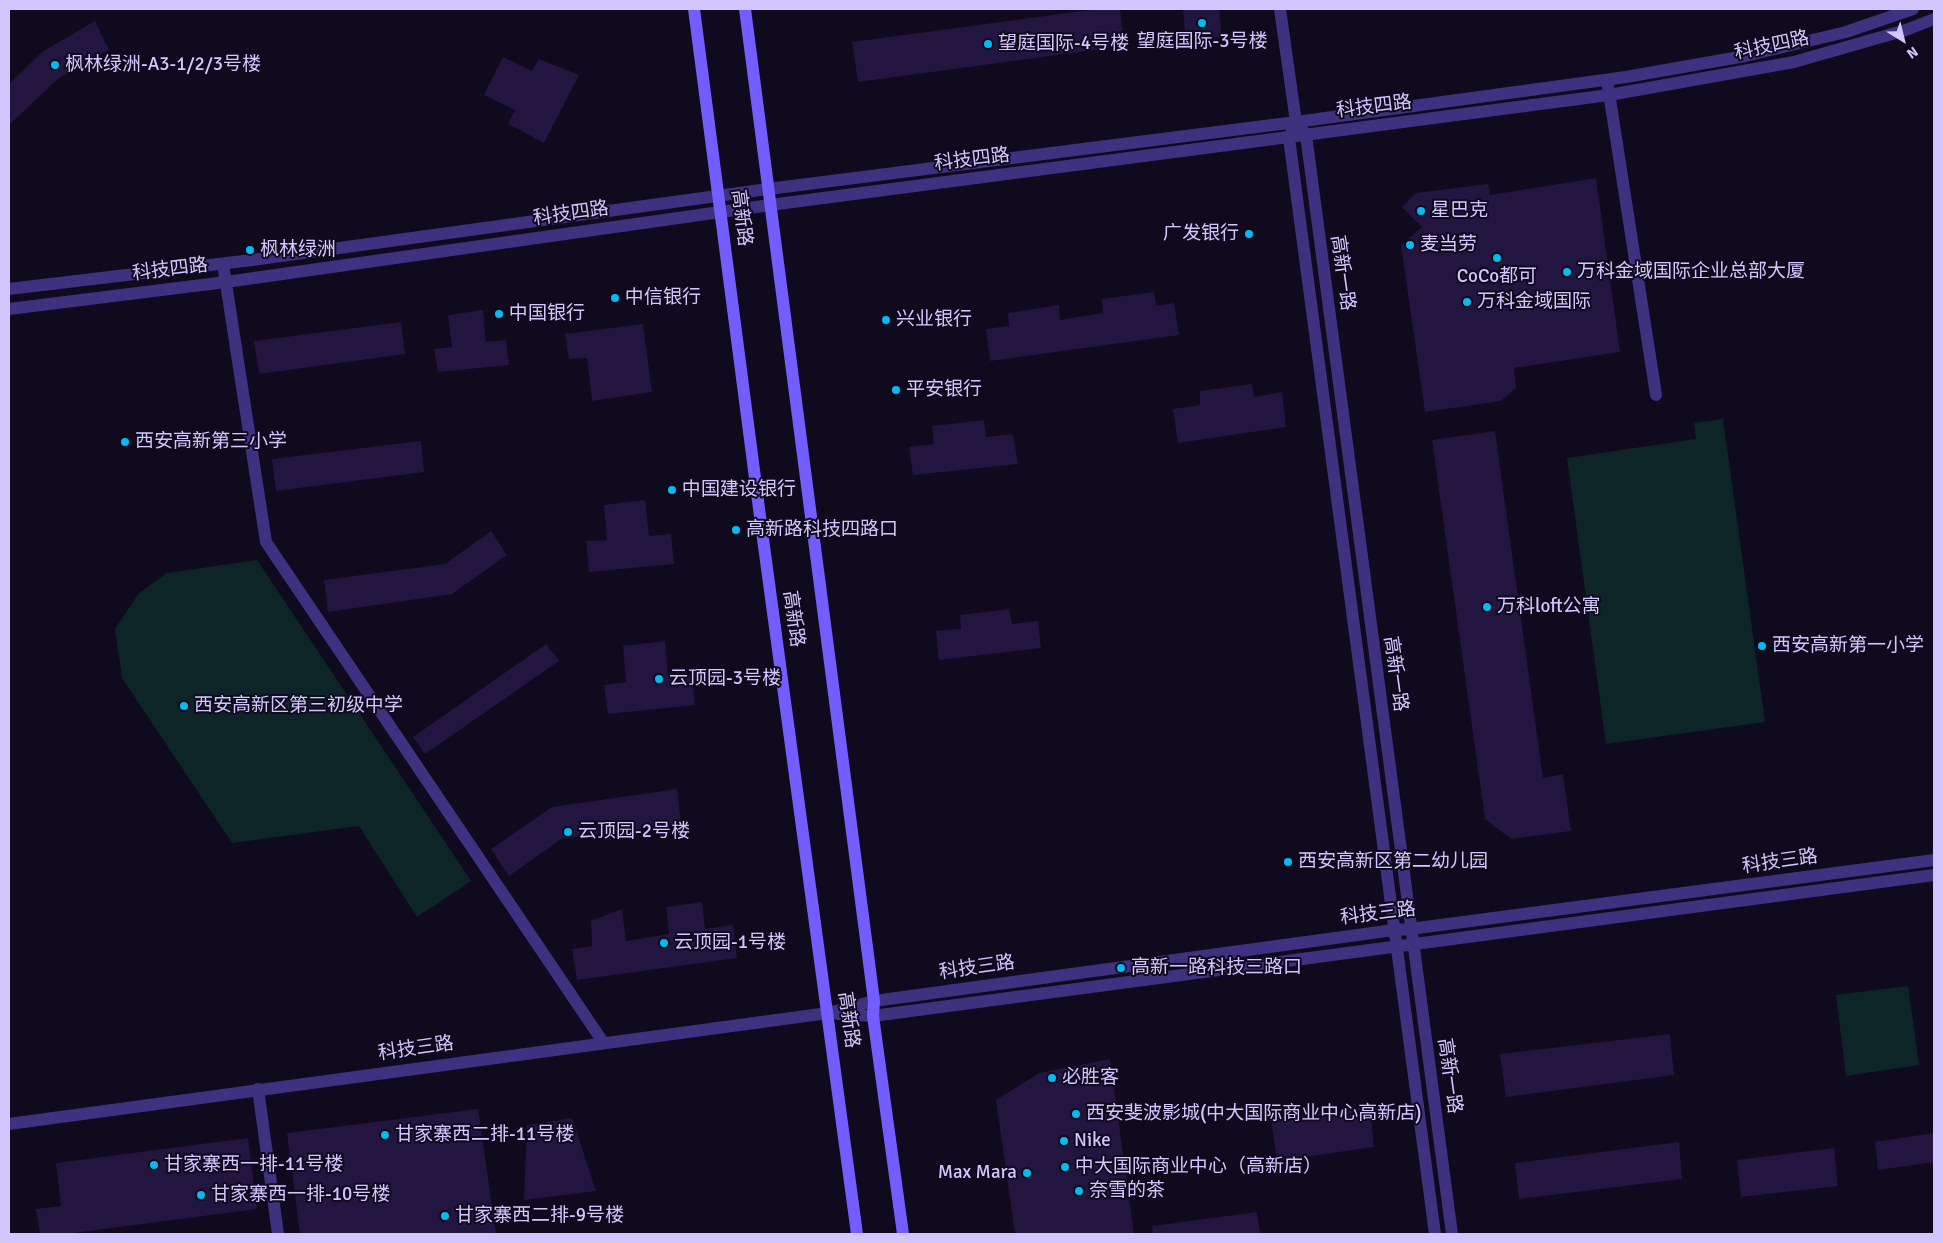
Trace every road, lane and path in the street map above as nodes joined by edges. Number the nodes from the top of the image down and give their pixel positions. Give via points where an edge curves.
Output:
1 (694, 9) edge
2 (745, 9) edge
3 (1280, 9) edge
4 (1914, 9) edge
5 (1934, 19) edge
6 (1607, 80) junction
7 (1610, 95) junction
8 (1296, 122) junction
9 (1306, 135) junction
10 (1289, 138) junction
11 (768, 189) junction
12 (720, 197) junction
13 (770, 205) junction
14 (721, 212) junction
15 (223, 264) junction
16 (226, 282) junction
17 (9, 290) edge
18 (9, 309) edge
19 (1656, 395) dead end
20 (1934, 860) edge
21 (1934, 875) edge
22 (1410, 929) junction
23 (1394, 930) junction
24 (1412, 946) junction
25 (1397, 947) junction
26 (874, 1001) junction
27 (828, 1013) junction
28 (873, 1016) junction
29 (604, 1042) junction
30 (258, 1090) junction
31 (9, 1124) edge
32 (278, 1234) edge
33 (857, 1234) edge
34 (903, 1234) edge
35 (1435, 1234) edge
36 (1452, 1234) edge

1 - 12 main road, 高新路
2 - 11 main road, 高新路
3 - 8 street
4 - 6 street, 科技四路 via 1846,32 1745,56
5 - 7 street, 科技四路 via 1794,62
6 - 7 street
6 - 8 street, 科技四路
7 - 9 street, 科技四路
7 - 19 street
8 - 9 street
8 - 10 street
8 - 11 street, 科技四路
9 - 10 street, 科技四路
9 - 22 street, 高新一路
10 - 13 street, 科技四路
10 - 23 street, 高新一路
11 - 12 street, 科技四路
11 - 13 main road, 高新路
12 - 14 main road, 高新路
12 - 15 street, 科技四路
13 - 14 street, 科技四路
13 - 26 main road, 高新路
14 - 16 street, 科技四路
14 - 27 main road, 高新路
15 - 16 street
15 - 17 street, 科技四路
16 - 18 street, 科技四路
16 - 29 street via 266,542
20 - 22 street, 科技三路
21 - 24 street, 科技三路
22 - 23 street, 科技三路
22 - 24 street, 高新一路
23 - 25 street, 高新一路
23 - 26 street, 科技三路
24 - 25 street, 科技三路
24 - 36 street, 高新一路
25 - 28 street, 科技三路
25 - 35 street, 高新一路
26 - 27 street, 科技三路
26 - 28 main road, 高新路
27 - 28 street, 科技三路
27 - 29 street, 科技三路
27 - 33 main road, 高新路
28 - 34 main road, 高新路
29 - 30 street, 科技三路
30 - 31 street, 科技三路
30 - 32 street

